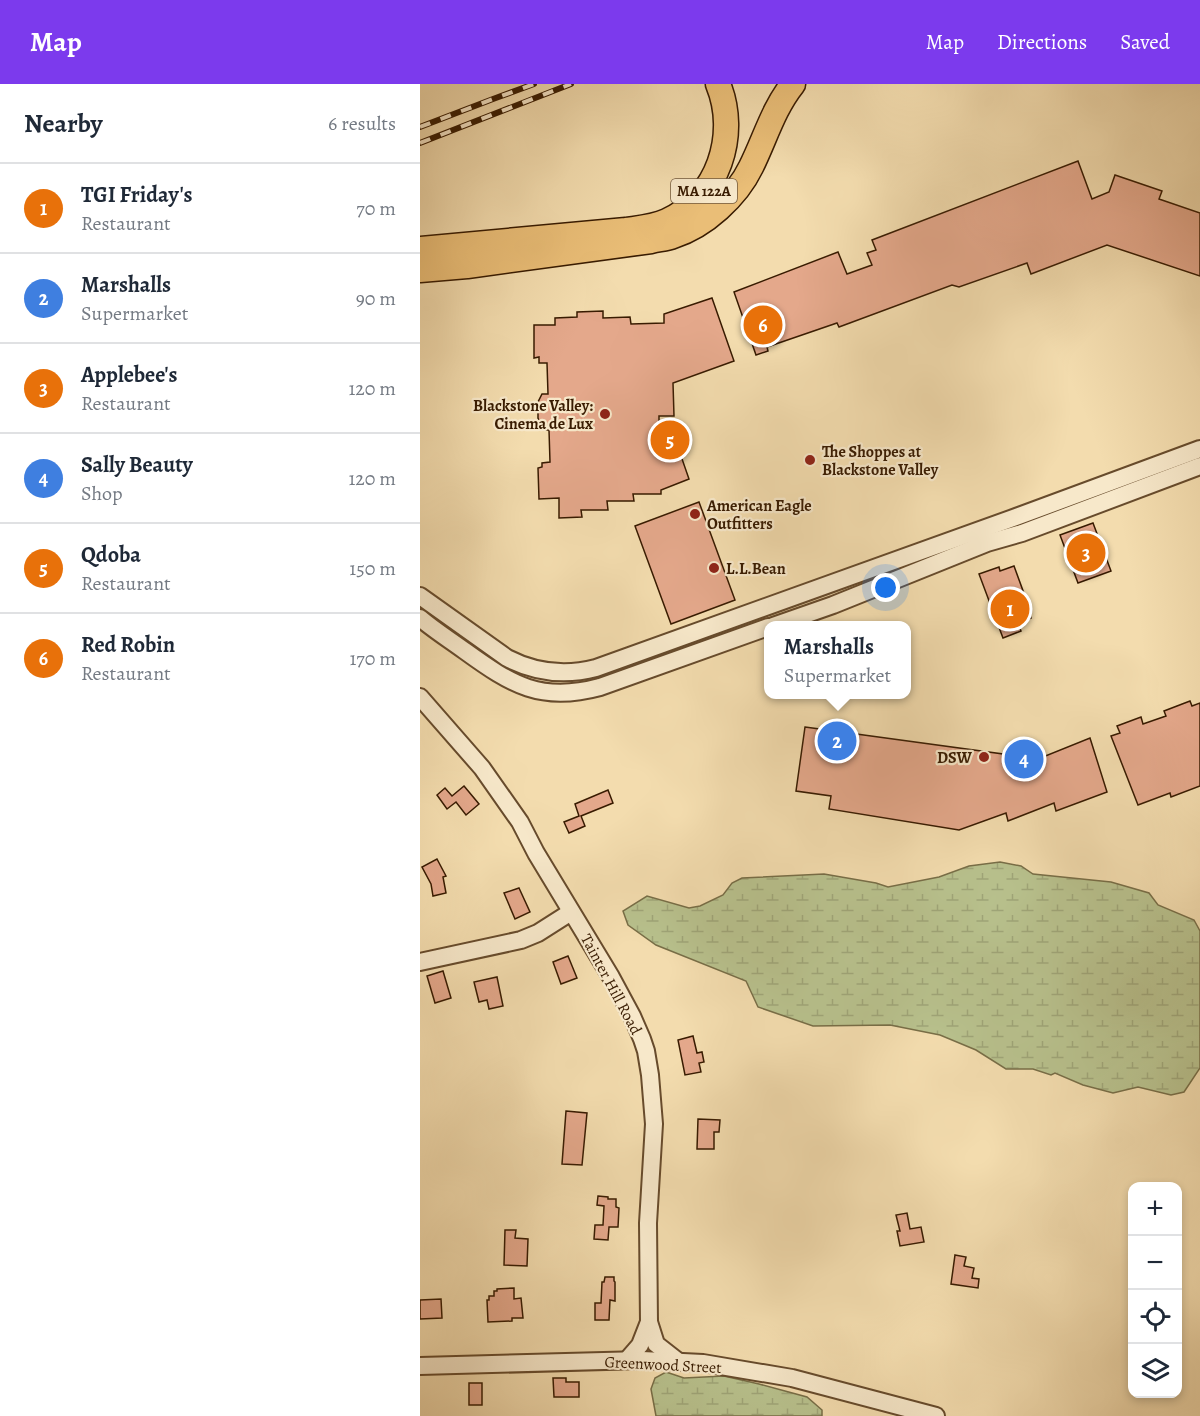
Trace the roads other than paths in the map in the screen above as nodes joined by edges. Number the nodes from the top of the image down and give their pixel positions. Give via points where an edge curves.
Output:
1 (718, 84) edge
2 (793, 84) edge
3 (420, 249) edge
4 (420, 270) edge
5 (1200, 448) edge
6 (1200, 466) edge
7 (420, 596) edge
8 (420, 618) edge
9 (787, 621) edge
10 (764, 628) edge
11 (420, 697) edge
12 (571, 912) junction
13 (420, 962) edge
14 (649, 1322) junction
15 (627, 1360) junction
16 (679, 1362) junction
17 (420, 1366) edge
18 (936, 1416) edge

1 - 3 highway, MA 122A via 725,105 726,146 709,185 698,199 667,221 626,230
2 - 4 highway via 737,190 693,228 651,241
5 - 7 street via 579,672 548,672 518,664
6 - 9 street
8 - 10 street via 511,681 526,688 563,693 600,687
11 - 12 street, Tainter Hill Road via 468,750 505,800
12 - 13 street via 521,940
12 - 14 street, Tainter Hill Road via 625,1003 648,1063 654,1124 648,1223
14 - 15 street, Tainter Hill Road via 640,1345
14 - 16 street, Tainter Hill Road via 656,1344
15 - 16 street, Greenwood Street
15 - 17 street, Greenwood Street
16 - 18 street, Greenwood Street via 792,1378

